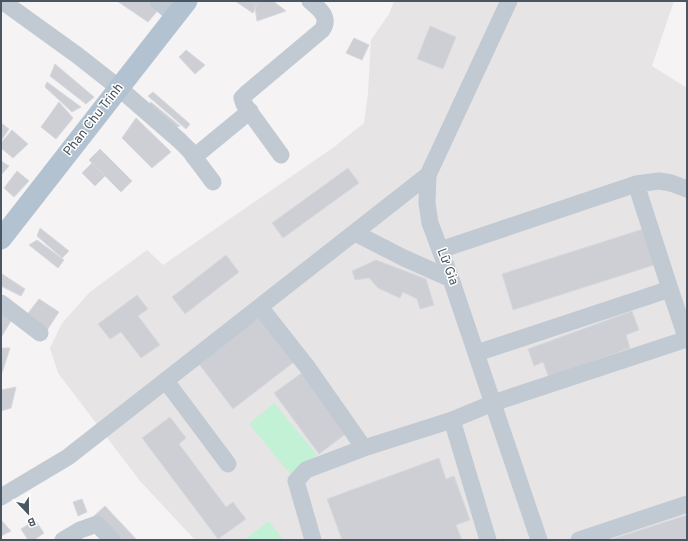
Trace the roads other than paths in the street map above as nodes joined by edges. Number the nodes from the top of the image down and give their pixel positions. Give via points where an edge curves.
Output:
1 (2, 1) edge
2 (158, 1) edge
3 (310, 1) edge
4 (509, 1) edge
5 (182, 9) edge
6 (119, 88) junction
7 (250, 111) junction
8 (281, 155) dead end
9 (194, 157) junction
10 (428, 175) junction
11 (213, 182) dead end
12 (636, 184) junction
13 (687, 189) edge
14 (355, 233) junction
15 (1, 239) edge
16 (440, 250) junction
17 (451, 279) junction
18 (670, 289) junction
19 (1, 303) edge
20 (260, 307) junction
21 (40, 333) dead end
22 (687, 339) edge
23 (476, 353) junction
24 (166, 381) junction
25 (493, 403) junction
26 (452, 420) junction
27 (364, 448) junction
28 (228, 464) dead end
29 (1, 497) edge
30 (687, 504) edge
31 (63, 540) edge
32 (112, 540) edge
33 (313, 540) edge
34 (488, 540) edge
35 (539, 540) edge
36 (579, 540) edge

1 - 6 street
2 - 5 street
3 - 7 street via 323,14 326,25 242,98
4 - 10 street, Lữ Gia
5 - 6 main road, Phan Chu Trinh
6 - 9 street via 180,141
6 - 15 main road, Phan Chu Trinh
7 - 8 street
7 - 9 street
9 - 11 street
10 - 14 street
10 - 16 street, Lữ Gia via 427,203 430,223
12 - 13 street via 659,181
12 - 16 street
12 - 18 street
14 - 17 street
14 - 20 street
16 - 17 street, Lữ Gia
17 - 23 street, Lữ Gia
18 - 22 street
18 - 23 street
19 - 21 street
20 - 24 street
20 - 27 street via 308,368
22 - 25 street
23 - 25 street, Lữ Gia
24 - 28 street
24 - 29 street via 68,458
25 - 26 street
25 - 35 street, Lữ Gia
26 - 27 street
26 - 34 street
27 - 33 street via 306,470 296,481
30 - 36 street
31 - 32 street via 96,524

